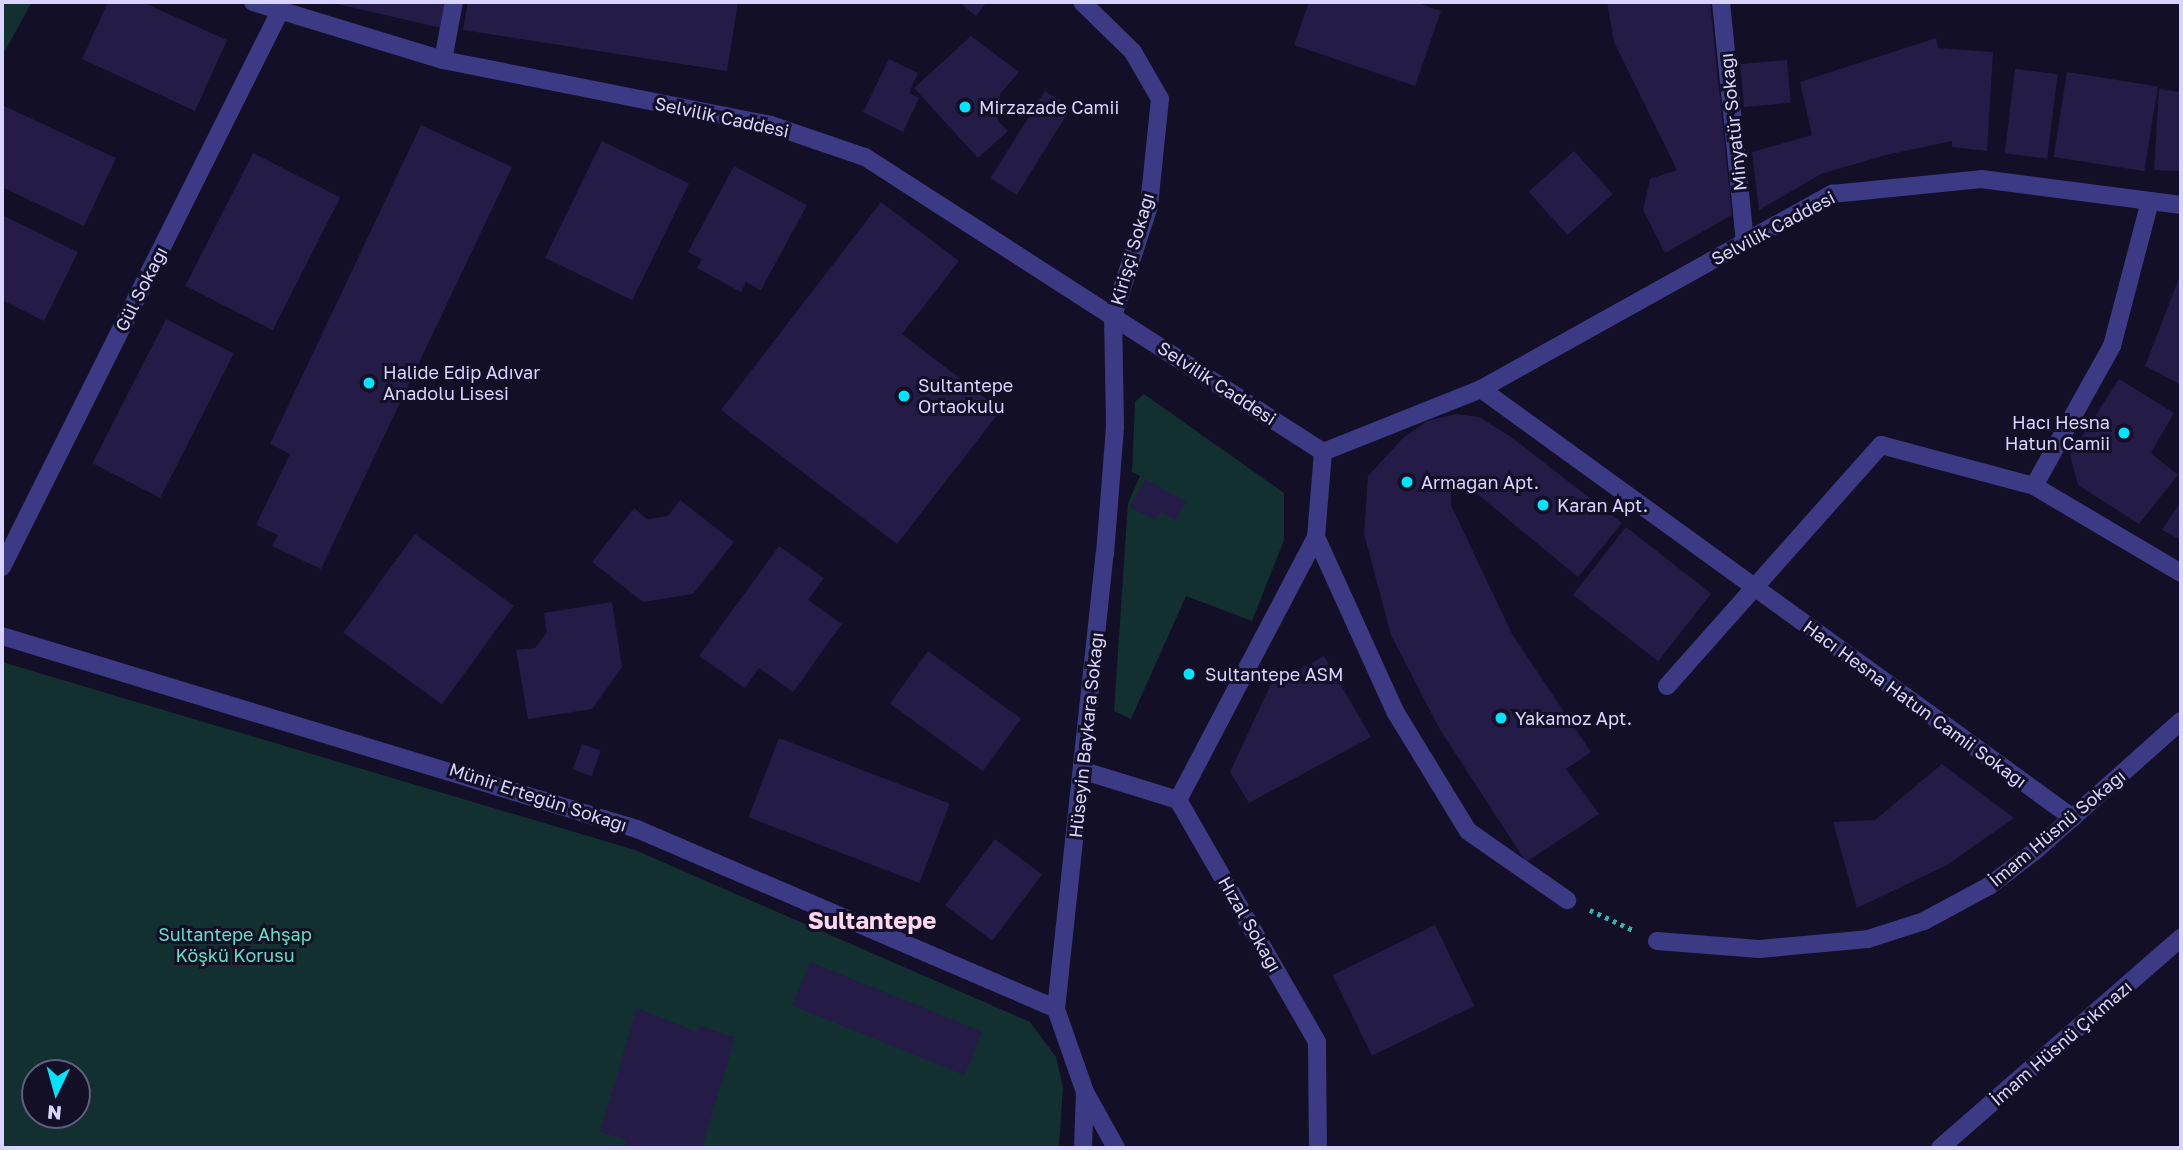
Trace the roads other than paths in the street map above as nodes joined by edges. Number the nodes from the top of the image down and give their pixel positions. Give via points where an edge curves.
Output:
1 (253, 2) edge
2 (454, 2) edge
3 (1082, 2) edge
4 (1721, 2) edge
5 (280, 11) junction
6 (443, 60) junction
7 (2150, 201) junction
8 (2181, 205) edge
9 (1745, 241) junction
10 (1113, 316) junction
11 (1481, 389) junction
12 (1323, 452) junction
13 (2034, 486) junction
14 (1316, 537) junction
15 (2, 567) edge
16 (2181, 573) edge
17 (1756, 589) junction
18 (2, 635) edge
19 (1667, 686) dead end
20 (2178, 731) edge
21 (1084, 771) junction
22 (1178, 800) junction
23 (2073, 818) junction
24 (1567, 900) road end
25 (2181, 938) edge
26 (1657, 941) road end
27 (1056, 1009) junction
28 (1085, 1092) junction
29 (1083, 1148) edge
30 (1116, 1148) edge
31 (1318, 1148) edge
32 (1940, 1148) edge

1 - 5 street, Selvilik Caddesi
2 - 6 street
3 - 10 street, Kirişçi Sokağı via 1133,52 1160,99 1149,206
4 - 9 street, Minyatür Sokağı
5 - 6 street, Selvilik Caddesi
5 - 15 street, Gül Sokağı
6 - 10 street, Selvilik Caddesi via 771,125 865,157
7 - 8 street, Selvilik Caddesi
7 - 9 street, Selvilik Caddesi via 1982,179 1832,194
7 - 13 street via 2112,346
9 - 11 street, Selvilik Caddesi
10 - 12 street, Selvilik Caddesi
10 - 21 street, Hüseyin Baykara Sokağı via 1115,427
11 - 12 street, Selvilik Caddesi
11 - 17 street, Hacı Hesna Hatun Camii Sokağı
12 - 14 street
13 - 16 street
13 - 17 street via 1881,445
14 - 22 street
14 - 24 street via 1361,646 1468,831
17 - 19 street
17 - 23 street, Hacı Hesna Hatun Camii Sokağı
18 - 27 street, Münir Ertegün Sokağı via 636,829
20 - 23 street, İmam Hüsnü Sokağı
21 - 22 street
21 - 27 street, Hüseyin Baykara Sokağı
22 - 31 street, Hızal Sokağı via 1317,1042
23 - 26 street, İmam Hüsnü Sokağı via 1989,886 1924,921 1868,939 1759,949
25 - 32 street, İmam Hüsnü Çıkmazı
27 - 28 street, Hüseyin Baykara Sokağı
28 - 29 street, Hüseyin Baykara Sokağı
28 - 30 street

